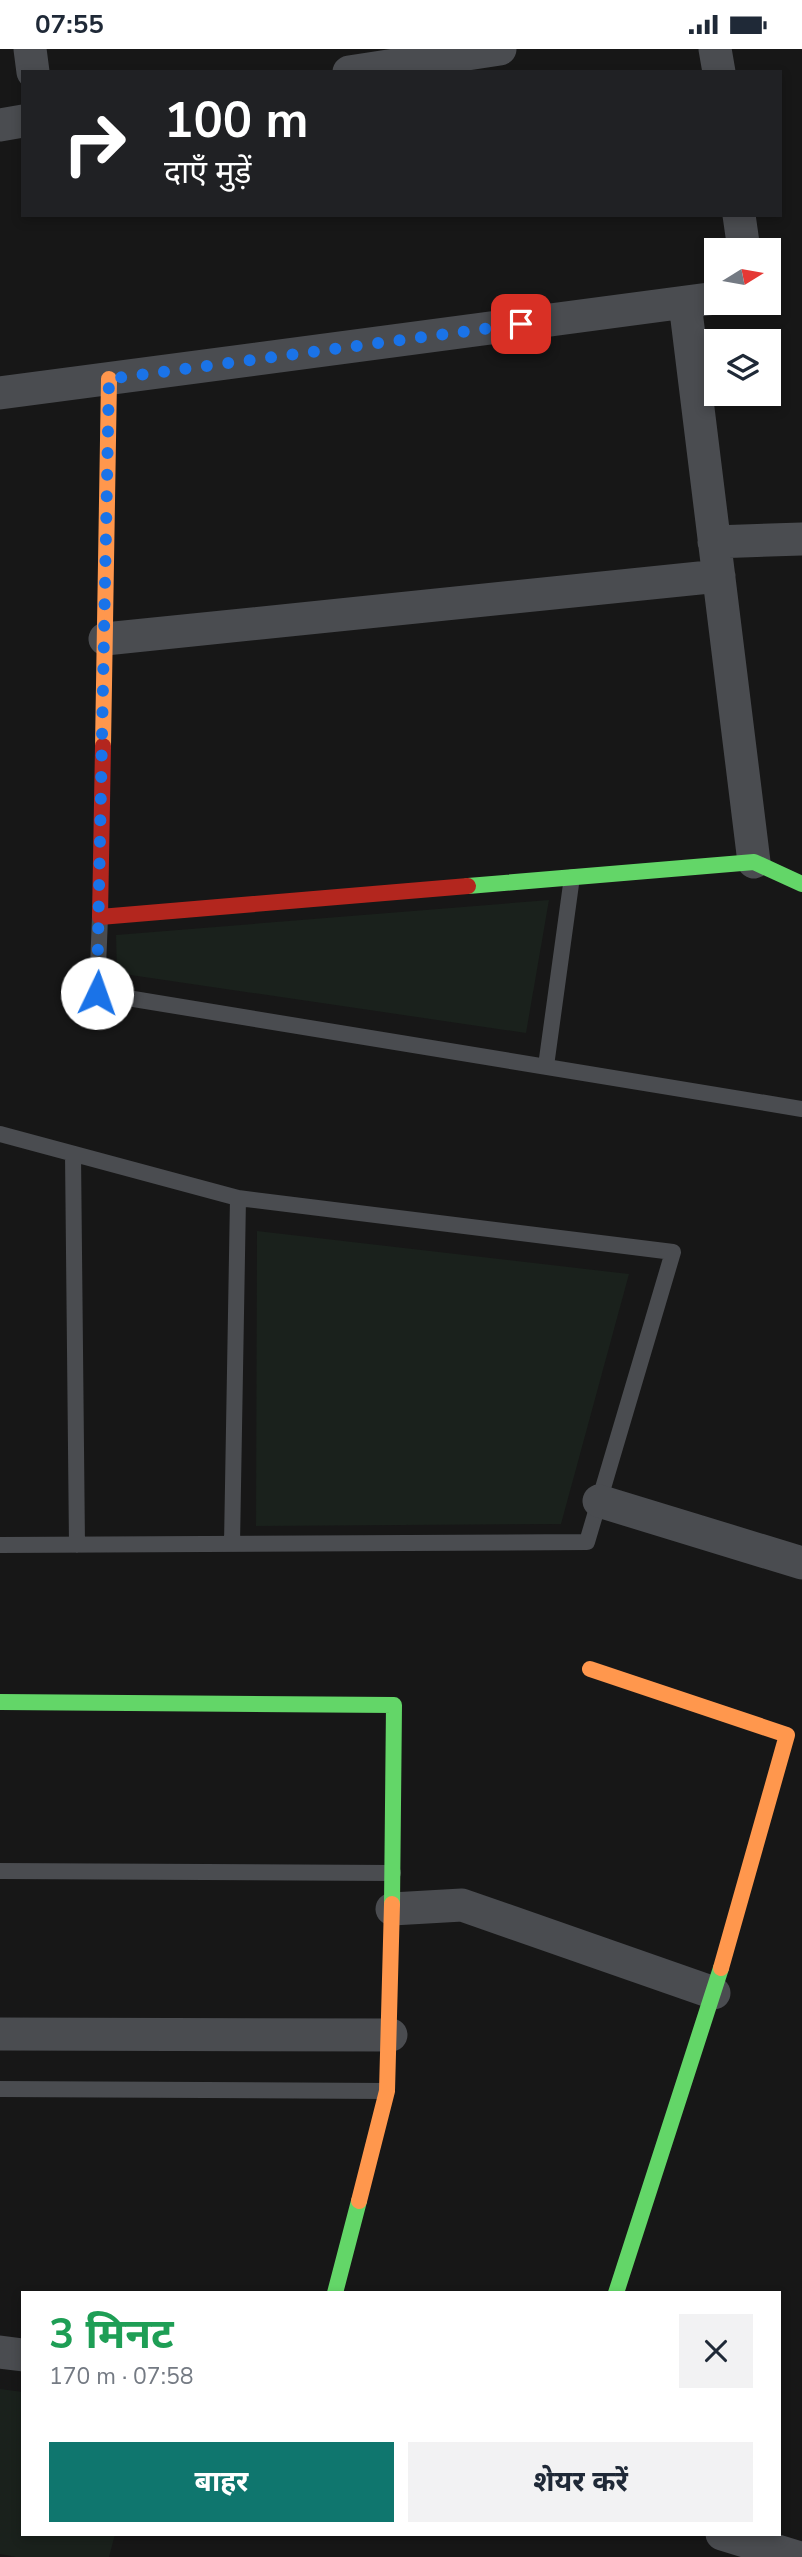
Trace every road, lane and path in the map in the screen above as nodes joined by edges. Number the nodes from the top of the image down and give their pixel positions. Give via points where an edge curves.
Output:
1 (30, 49) edge
2 (500, 49) edge
3 (716, 49) edge
4 (33, 70) edge
5 (362, 70) edge
6 (719, 70) edge
7 (21, 121) edge
8 (0, 125) edge
9 (739, 217) edge
10 (742, 238) edge
11 (701, 300) edge
12 (109, 379) junction
13 (0, 393) edge
14 (802, 539) edge
15 (714, 542) junction
16 (719, 576) junction
17 (105, 639) junction
18 (754, 862) junction
19 (572, 877) junction
20 (802, 884) edge
21 (100, 917) junction
22 (546, 1066) junction
23 (802, 1109) edge
24 (0, 1134) edge
25 (74, 1154) junction
26 (238, 1198) junction
27 (599, 1501) junction
28 (232, 1544) junction
29 (0, 1545) edge
30 (77, 1545) junction
31 (802, 1563) edge
32 (590, 1669) dead end
33 (0, 1702) edge
34 (0, 1871) edge
35 (393, 1873) junction
36 (392, 1909) junction
37 (714, 1993) junction
38 (0, 2034) edge
39 (391, 2035) junction
40 (0, 2089) edge
41 (387, 2091) junction
42 (336, 2291) edge
43 (617, 2291) edge
44 (0, 2352) edge
45 (21, 2355) edge
46 (729, 2536) edge
47 (797, 2557) edge

1 - 4 street
2 - 5 street
3 - 6 street
7 - 8 street
9 - 10 street
11 - 12 street
11 - 15 street
12 - 13 street
12 - 17 street
14 - 15 street
15 - 16 street
16 - 17 street
16 - 18 street
17 - 21 street
18 - 19 street
18 - 20 street
19 - 21 street
19 - 22 lane
21 - 22 lane via 97,993
22 - 23 lane
24 - 25 lane
25 - 26 lane
25 - 30 lane
26 - 27 lane via 673,1252
26 - 28 lane
27 - 28 lane via 587,1542
27 - 31 street
28 - 30 lane
29 - 30 lane
32 - 37 street via 787,1735
33 - 35 street via 394,1705
34 - 35 lane
35 - 36 street
36 - 37 street via 462,1905
36 - 39 street
37 - 43 street
38 - 39 street
39 - 41 street
40 - 41 lane
41 - 42 street
44 - 45 street
46 - 47 street

